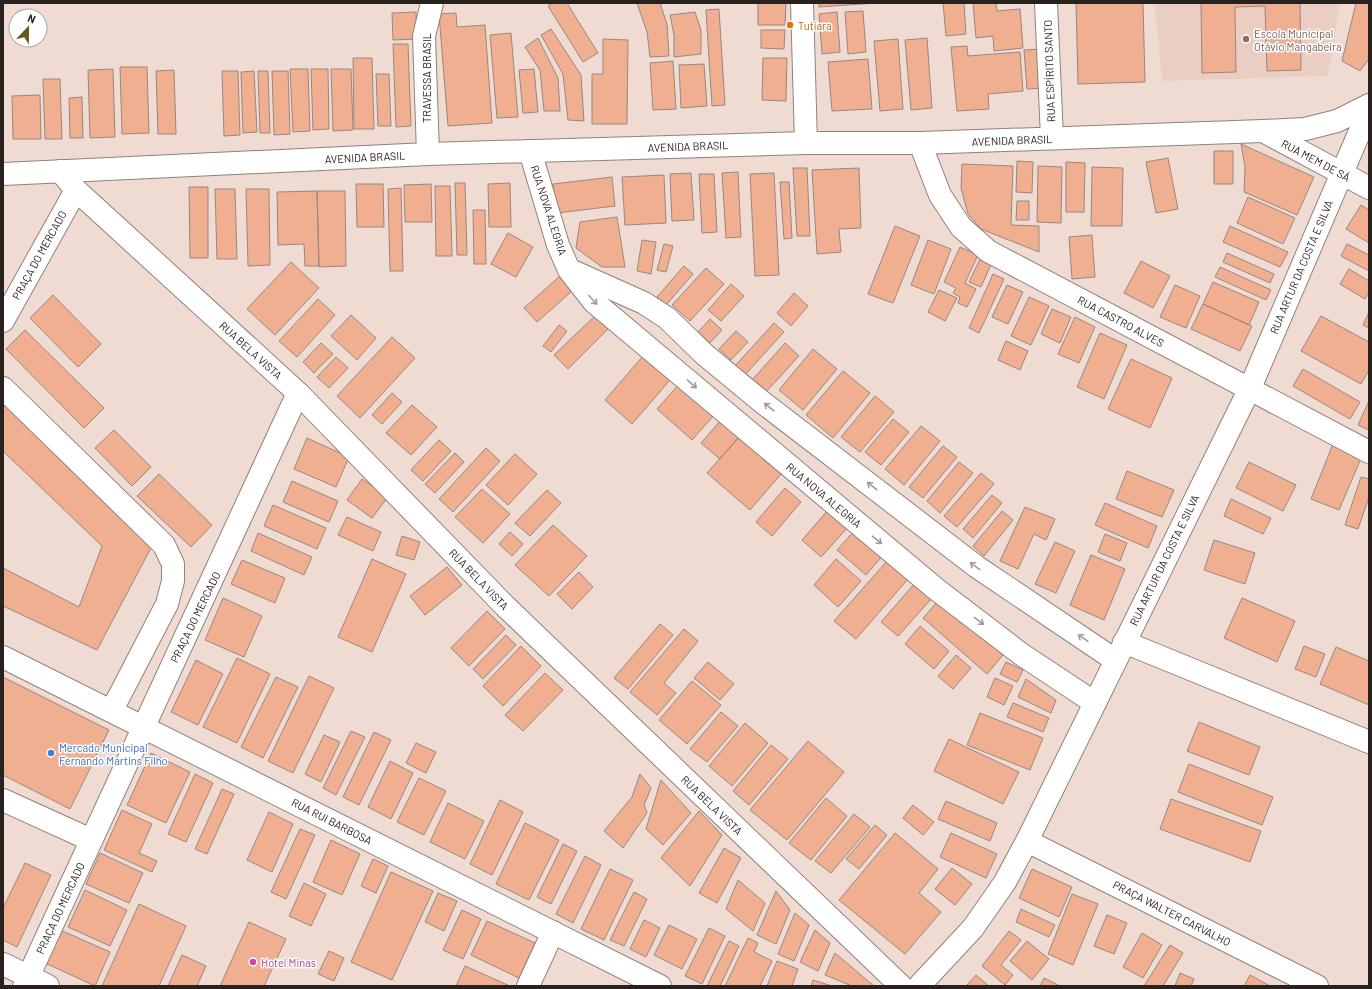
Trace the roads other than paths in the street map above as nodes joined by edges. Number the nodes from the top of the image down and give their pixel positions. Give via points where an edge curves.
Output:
1 (432, 3) edge
2 (802, 3) edge
3 (1046, 3) edge
4 (1369, 105) edge
5 (1369, 110) edge
6 (1263, 131) junction
7 (1052, 138) junction
8 (806, 143) junction
9 (920, 143) junction
10 (530, 151) junction
11 (428, 154) junction
12 (60, 172) junction
13 (1341, 173) junction
14 (3, 174) edge
15 (1369, 188) edge
16 (76, 190) junction
17 (569, 270) junction
18 (3, 321) edge
19 (3, 388) edge
20 (1250, 388) junction
21 (298, 393) junction
22 (1369, 452) edge
23 (1120, 651) junction
24 (3, 657) edge
25 (1095, 703) junction
26 (112, 710) junction
27 (144, 727) junction
28 (1369, 742) edge
29 (3, 800) edge
30 (91, 840) junction
31 (1027, 841) junction
32 (553, 932) junction
33 (3, 964) edge
34 (26, 981) edge
35 (48, 986) edge
36 (528, 986) edge
37 (660, 986) edge
38 (901, 986) edge
39 (919, 986) edge
40 (1317, 986) edge

1 - 11 street, TRAVESSA BRASIL via 424,36
2 - 8 street
3 - 7 street, RUA ESPÍRITO SANTO
4 - 6 street, AVENIDA BRASIL via 1337,121 1305,129
5 - 13 street, RUA ARTUR DA COSTA E SILVA
6 - 7 street, AVENIDA BRASIL
6 - 13 street, RUA MEM DE SÁ
7 - 9 street, AVENIDA BRASIL
8 - 9 street, AVENIDA BRASIL
8 - 10 street, AVENIDA BRASIL
9 - 20 street, RUA CASTRO ALVES via 940,194 961,227 988,251
10 - 11 street, AVENIDA BRASIL
10 - 17 street, RUA NOVA ALEGRIA via 558,245
11 - 12 street, AVENIDA BRASIL
12 - 14 street, AVENIDA BRASIL
12 - 16 street, RUA BELA VISTA
13 - 15 street, RUA MEM DE SÁ
13 - 20 street, RUA ARTUR DA COSTA E SILVA
16 - 18 street, PRAÇA DO MERCADO
16 - 21 street, RUA BELA VISTA
23 -> 17 street, RUA NOVA ALEGRIA via 970,562 762,402 704,354 667,318 644,303
17 -> 25 street, RUA NOVA ALEGRIA via 594,302 936,589 1021,654
19 - 26 street via 164,545 173,564 173,581 167,604
20 - 22 street, RUA CASTRO ALVES
20 - 23 street, RUA ARTUR DA COSTA E SILVA
21 - 27 street, PRAÇA DO MERCADO
21 - 38 street, RUA BELA VISTA via 505,606
23 - 25 street, RUA ARTUR DA COSTA E SILVA
23 - 28 street
24 - 26 street, RUA RUI BARBOSA
25 - 31 street, RUA ARTUR DA COSTA E SILVA
26 - 27 street, RUA RUI BARBOSA
27 - 30 street, PRAÇA DO MERCADO
27 - 32 street, RUA RUI BARBOSA
29 - 30 street
30 - 34 street, PRAÇA DO MERCADO
31 - 39 street, RUA ARTUR DA COSTA E SILVA via 1005,882 973,928
31 - 40 street, PRAÇA WALTER CARVALHO
32 - 36 street
32 - 37 street, RUA RUI BARBOSA
33 - 34 street
34 - 35 street

